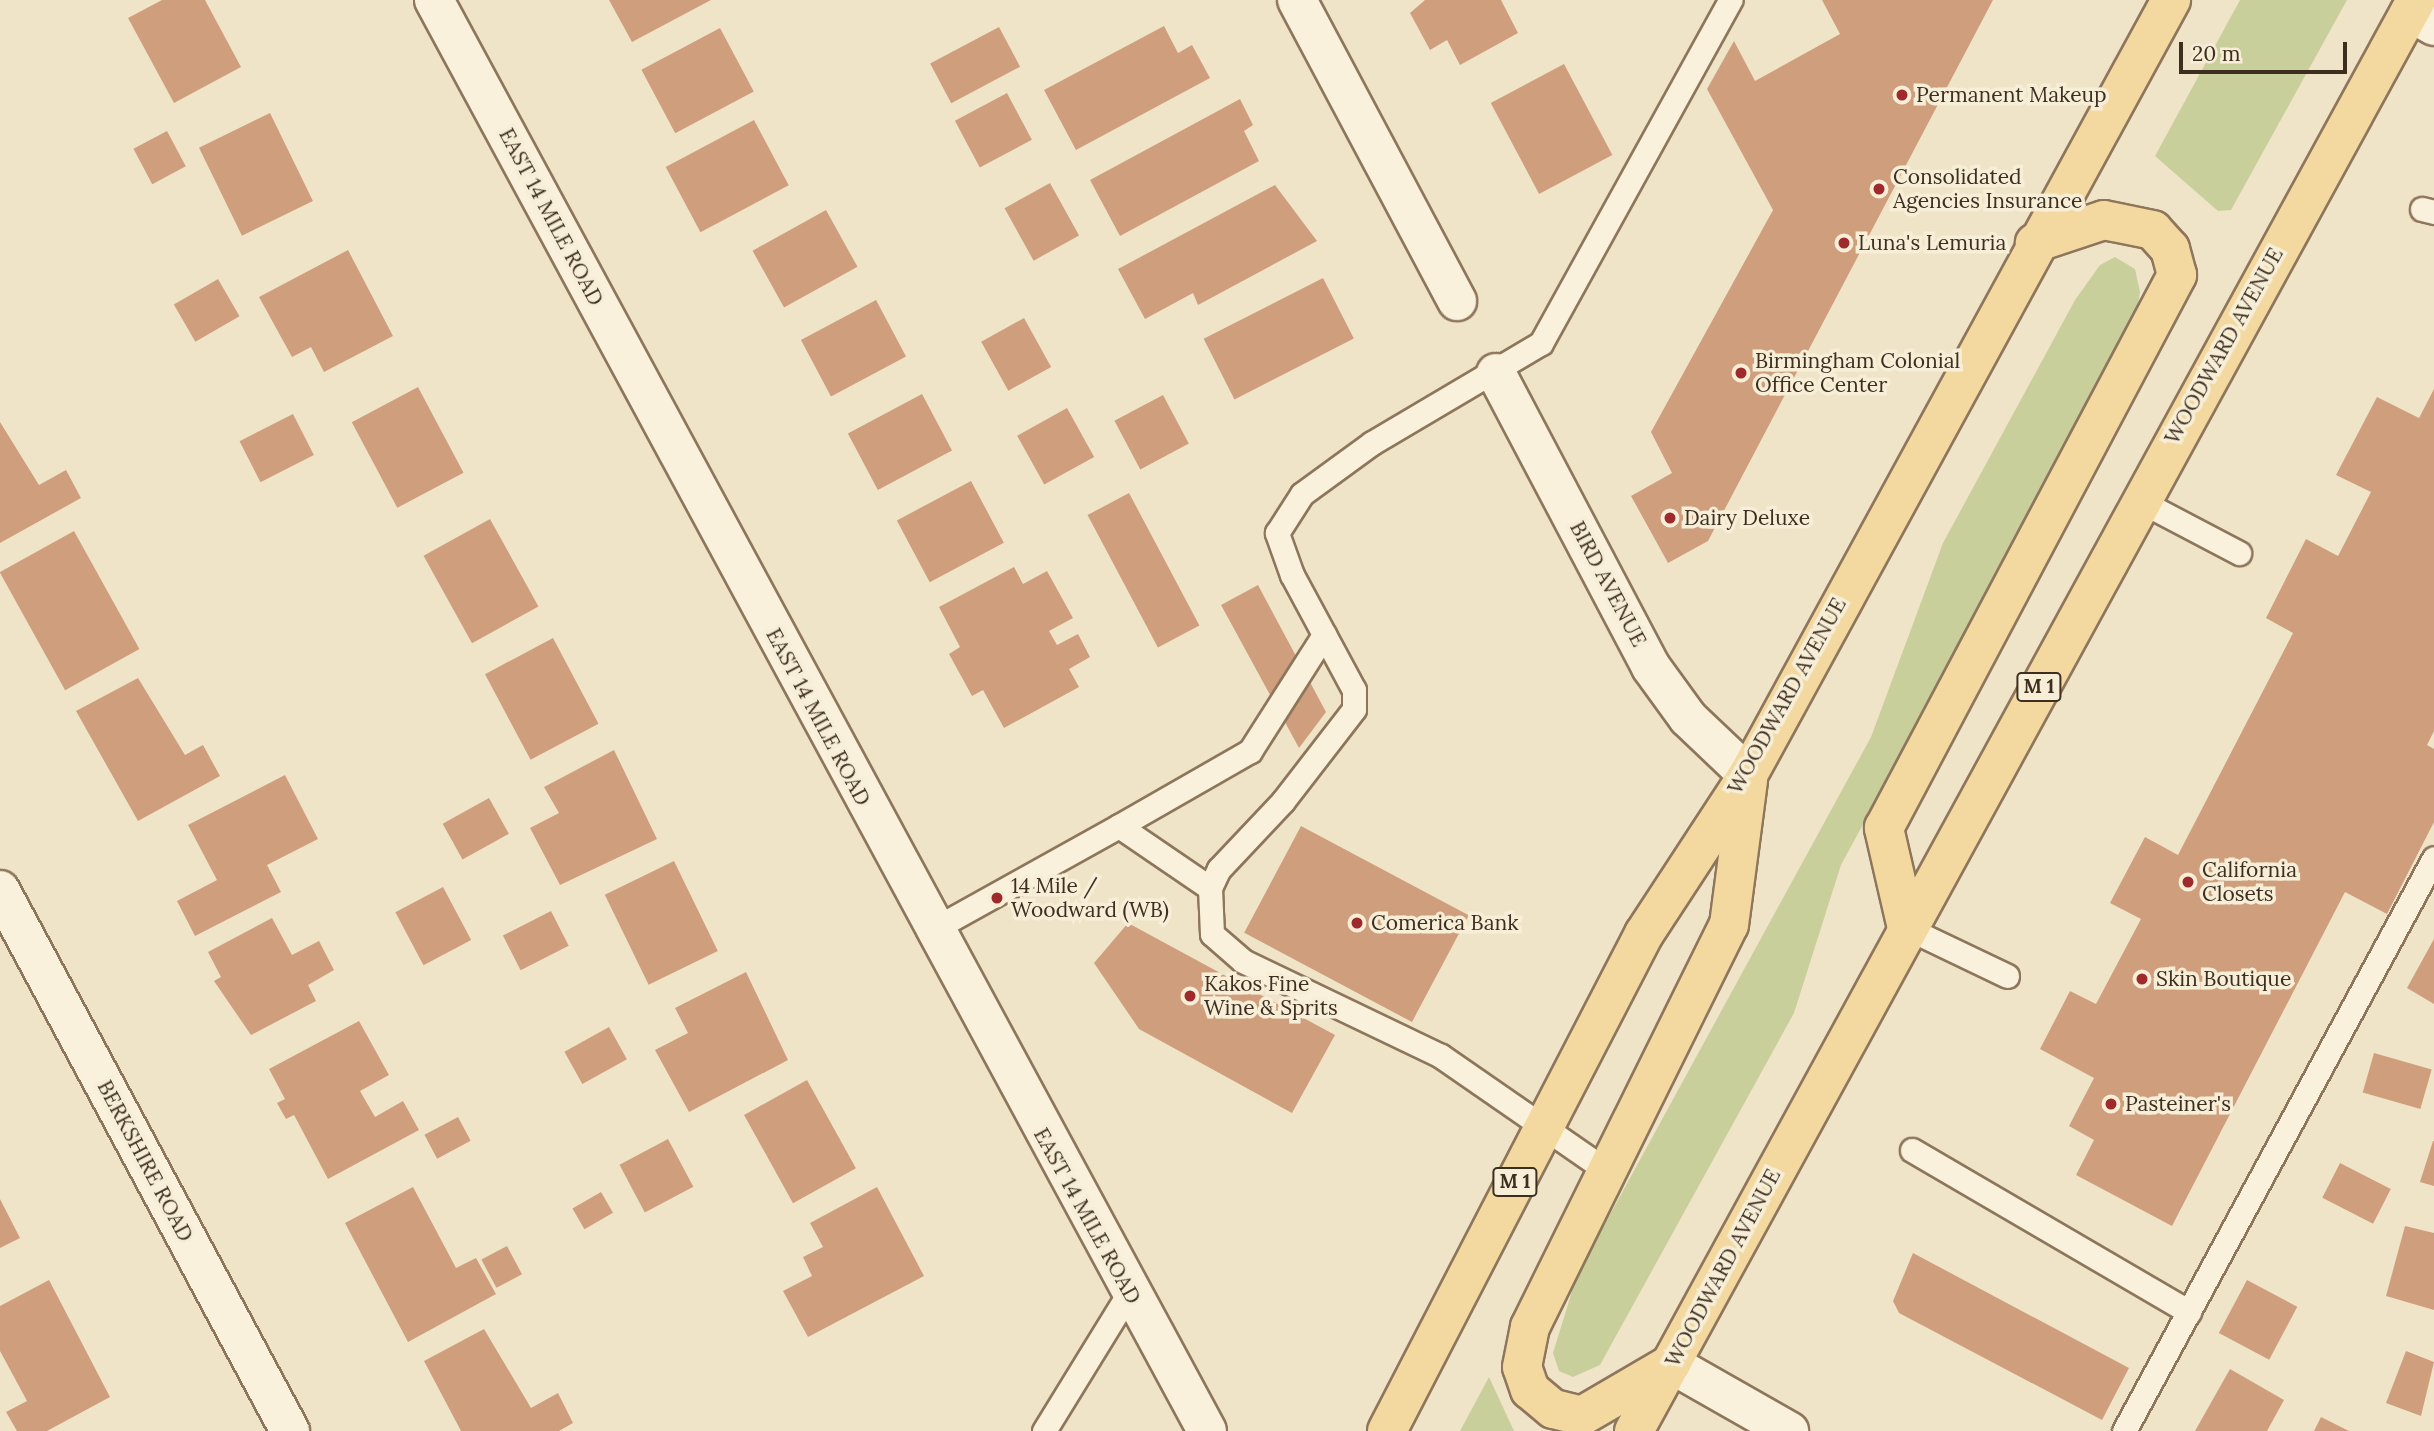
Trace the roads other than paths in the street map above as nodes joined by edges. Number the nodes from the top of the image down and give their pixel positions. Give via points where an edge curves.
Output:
1 (434, 0) edge
2 (1297, 0) edge
3 (1730, 0) edge
4 (2171, 0) edge
5 (2420, 13) edge
6 (2035, 243) junction
7 (1458, 301) dead end
8 (1496, 373) junction
9 (2140, 501) junction
10 (2239, 553) dead end
11 (1324, 635) junction
12 (1748, 775) junction
13 (1119, 826) junction
14 (2434, 858) edge
15 (1210, 888) junction
16 (0, 890) edge
17 (1907, 928) junction
18 (932, 930) junction
19 (2007, 976) dead end
20 (1541, 1131) junction
21 (1912, 1150) dead end
22 (1607, 1171) junction
23 (1129, 1293) junction
24 (2189, 1312) junction
25 (1671, 1364) junction
26 (290, 1431) edge
27 (1044, 1431) edge
28 (1208, 1431) edge
29 (1387, 1431) edge
30 (1634, 1431) edge
31 (1789, 1431) edge
32 (2124, 1431) edge

1 - 18 main road, EAST 14 MILE ROAD
2 - 7 main road
3 - 8 lane via 1541,343
4 - 6 main road, WOODWARD AVENUE / M 1
5 - 9 main road, WOODWARD AVENUE / M 1
6 - 12 main road, WOODWARD AVENUE / M 1
6 - 17 main road via 2104,219 2141,228 2170,249 2177,275 1884,828
8 - 11 lane via 1372,443 1302,494 1277,533
8 - 12 main road, BIRD AVENUE via 1651,667 1688,718
9 - 10 lane
9 - 17 main road, WOODWARD AVENUE / M 1
11 - 13 lane via 1250,751
11 - 15 lane via 1354,690 1354,709 1291,791 1219,869
12 - 20 main road, WOODWARD AVENUE / M 1 via 1644,934
12 - 22 main road via 1729,925
13 - 15 lane
13 - 18 lane
14 - 24 lane
15 - 20 lane via 1212,934 1243,961 1441,1056
16 - 26 main road, BERKSHIRE ROAD
17 - 19 lane
17 - 25 main road, WOODWARD AVENUE / M 1
18 - 23 main road, EAST 14 MILE ROAD
20 - 22 lane
20 - 29 main road, WOODWARD AVENUE / M 1
21 - 24 lane
22 - 25 main road via 1530,1327 1522,1367 1530,1390 1553,1409 1582,1416
23 - 27 lane
23 - 28 main road, EAST 14 MILE ROAD
24 - 32 lane
25 - 30 main road, WOODWARD AVENUE / M 1
25 - 31 main road

